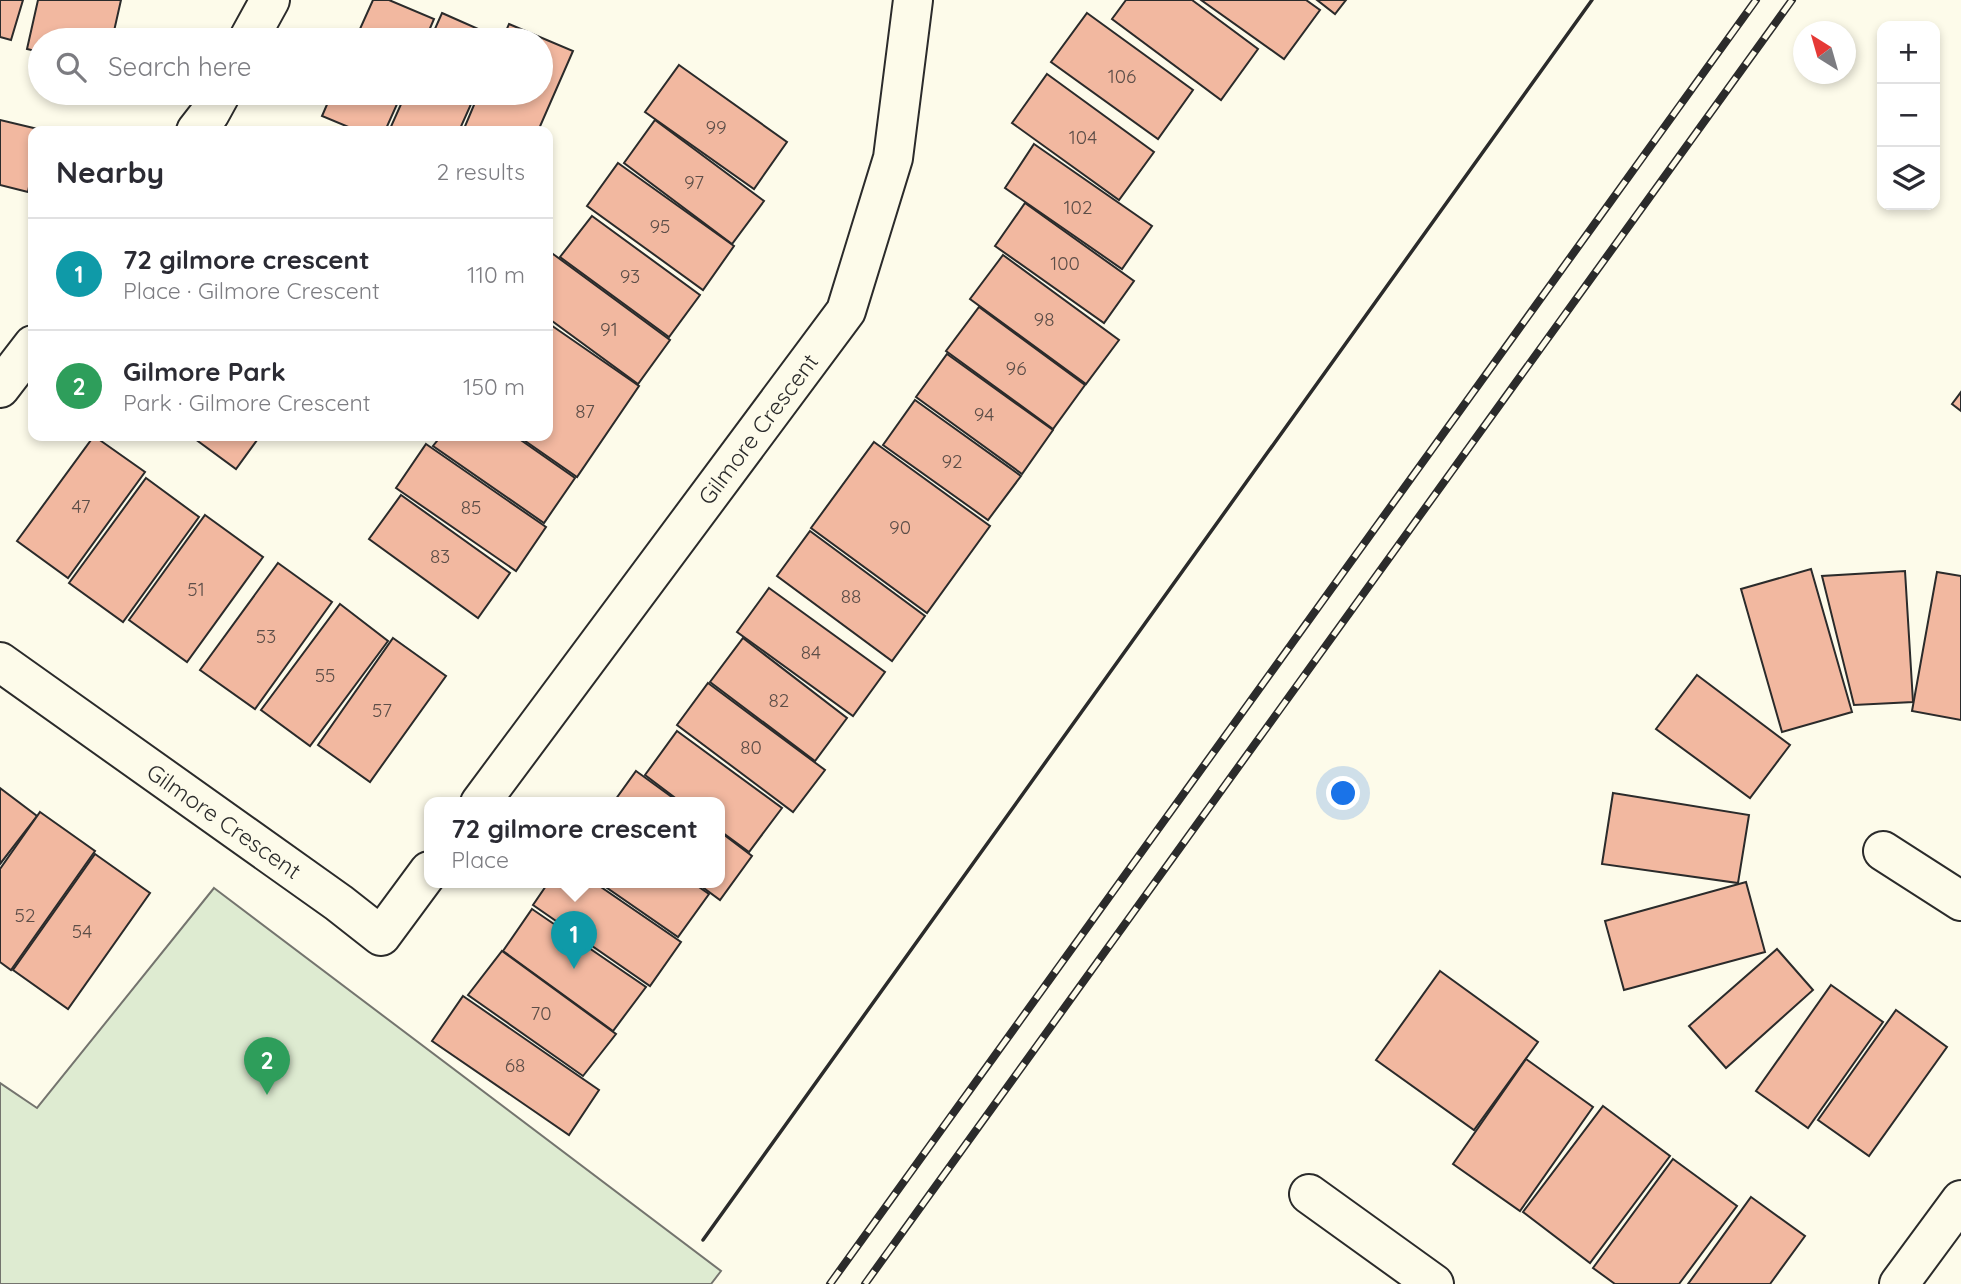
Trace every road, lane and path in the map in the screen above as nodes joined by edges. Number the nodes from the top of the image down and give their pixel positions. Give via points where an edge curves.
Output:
1 (270, 0) edge
2 (913, 0) edge
3 (255, 28) edge
4 (214, 105) edge
5 (200, 126) edge
6 (28, 352) edge
7 (0, 388) edge
8 (0, 662) edge
9 (484, 797) edge
10 (1883, 851) dead end
11 (424, 879) edge
12 (1961, 901) edge
13 (1309, 1194) dead end
14 (1961, 1200) edge
15 (1434, 1284) edge
16 (1899, 1284) edge

1 - 3 street
2 - 9 street, Gilmore Crescent via 893,158 846,311
4 - 5 street
6 - 7 street
8 - 11 street, Gilmore Crescent via 381,936
10 - 12 street
13 - 15 street
14 - 16 street

